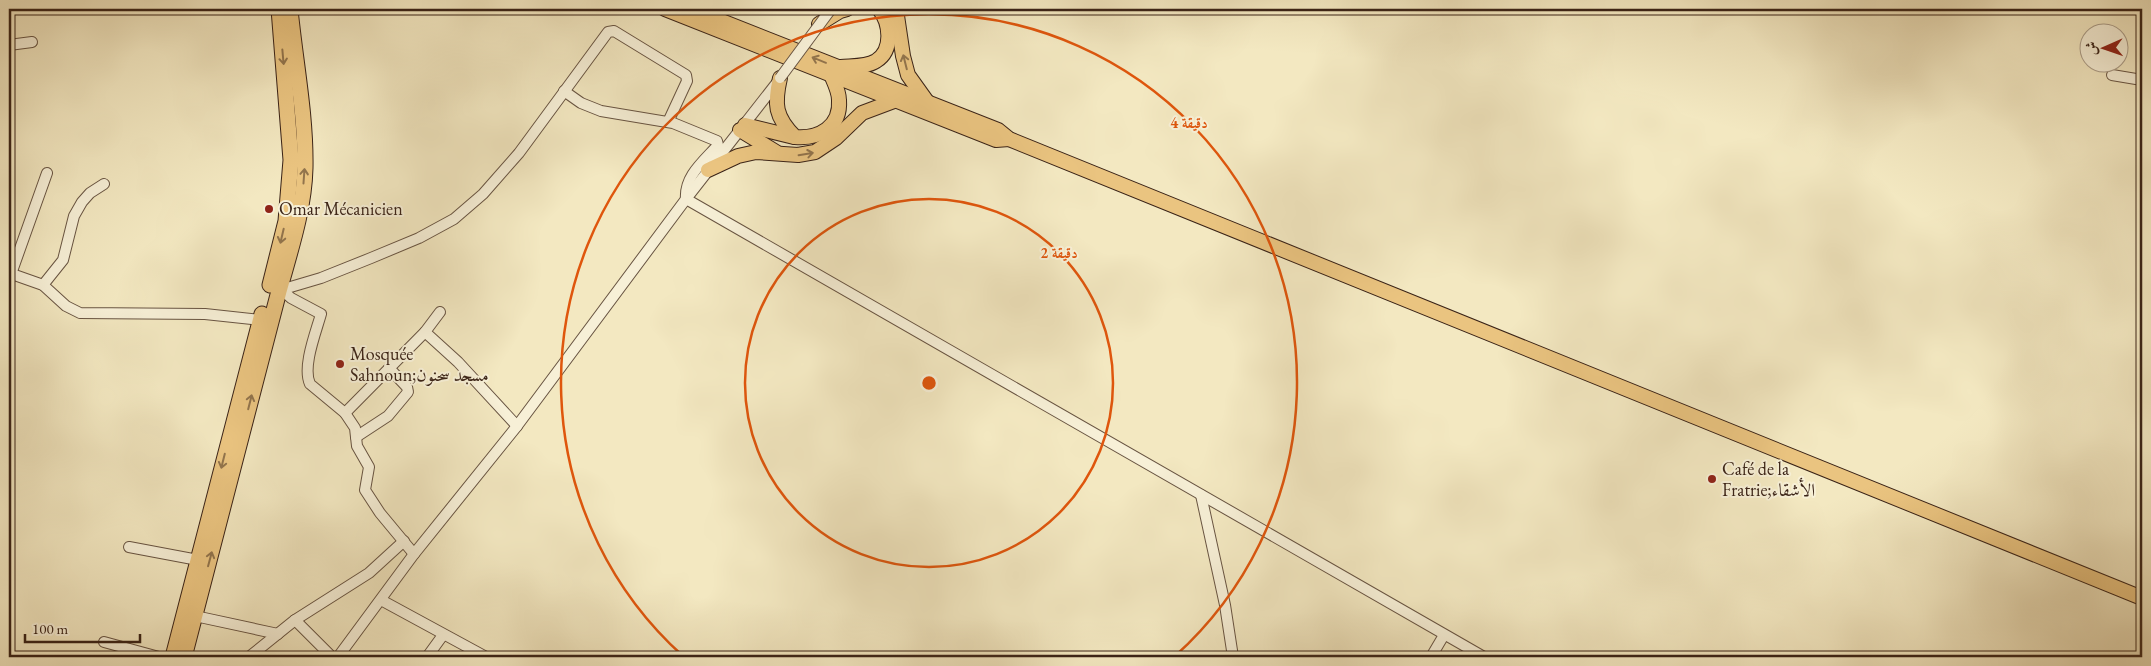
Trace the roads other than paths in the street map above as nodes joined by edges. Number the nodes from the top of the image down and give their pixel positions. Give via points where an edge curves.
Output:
1 (279, 9) edge
2 (290, 9) edge
3 (300, 9) edge
4 (665, 9) edge
5 (691, 9) edge
6 (831, 9) edge
7 (847, 9) edge
8 (879, 9) edge
9 (896, 9) edge
10 (819, 24) junction
11 (32, 42) dead end
12 (9, 44) edge
13 (294, 48) junction
14 (835, 72) junction
15 (2112, 74) dead end
16 (780, 78) junction
17 (2142, 80) edge
18 (564, 91) junction
19 (894, 101) junction
20 (928, 104) junction
21 (668, 122) junction
22 (742, 127) junction
23 (795, 137) junction
24 (1009, 139) junction
25 (776, 153) junction
26 (708, 170) junction
27 (47, 174) dead end
28 (104, 184) dead end
29 (686, 199) junction
30 (10, 273) edge
31 (43, 285) junction
32 (276, 291) junction
33 (440, 312) dead end
34 (260, 320) junction
35 (425, 332) junction
36 (389, 368) junction
37 (345, 413) junction
38 (517, 426) junction
39 (237, 431) junction
40 (356, 437) junction
41 (1201, 495) junction
42 (404, 541) junction
43 (130, 548) dead end
44 (414, 554) junction
45 (198, 560) junction
46 (2142, 598) edge
47 (381, 600) junction
48 (195, 616) junction
49 (295, 620) junction
50 (278, 634) junction
51 (443, 635) junction
52 (1444, 635) junction
53 (104, 642) dead end
54 (159, 657) edge
55 (173, 657) edge
56 (184, 657) edge
57 (249, 657) edge
58 (332, 657) edge
59 (338, 657) edge
60 (427, 657) edge
61 (486, 657) edge
62 (1234, 657) edge
63 (1431, 657) edge
64 (1484, 657) edge

1 -> 32 highway via 291,160
2 - 13 highway
3 - 13 highway
4 - 14 main road
14 -> 5 main road
6 - 10 street, bridge
7 - 10 main road
8 - 14 main road via 887,23 889,40 884,54 876,61
20 -> 9 main road via 908,75
10 - 16 street, bridge
11 - 12 street
32 -> 13 highway via 295,233 305,167
14 - 19 main road
14 - 20 main road
14 - 23 main road via 838,113 831,126 821,134
15 - 17 street
16 - 22 street
16 - 23 main road via 776,96 778,111 784,126
18 - 21 street via 601,111
18 - 21 street via 608,32 614,31 687,77
18 - 32 street via 520,153 483,194 454,219 379,255 321,278
19 - 24 main road via 996,140
25 -> 19 main road via 798,155 815,152 836,138 862,113
20 - 24 main road via 998,130
21 - 29 street via 718,143 688,180
22 - 23 main road
22 - 25 main road
22 - 26 street
24 - 46 main road
25 - 26 main road via 756,152 738,156
26 - 29 street
27 - 30 street
28 - 31 street via 82,202 74,216 63,260
29 - 38 street
29 - 41 street
30 - 31 street
31 - 34 street via 66,306 80,313 205,314
32 - 34 highway
32 - 37 street via 321,314 307,378
39 -> 32 highway
33 - 35 street
34 - 39 highway
35 - 36 street
35 - 38 street via 458,362
36 - 37 street
36 - 40 street via 407,386 408,392 388,416
37 - 40 street via 355,428
38 - 44 street
39 -> 45 highway
48 -> 39 highway
40 - 42 street via 357,446 369,467 365,490
41 - 52 street
41 - 62 street
42 - 44 street
42 - 49 street via 369,573
43 - 45 street
44 - 47 street
45 - 55 highway
47 - 51 street
47 - 59 street
48 - 50 street
48 - 56 highway
49 - 50 street
49 - 58 street
50 - 57 street
51 - 60 street
51 - 61 street
52 - 63 street
52 - 64 street
53 - 54 street

